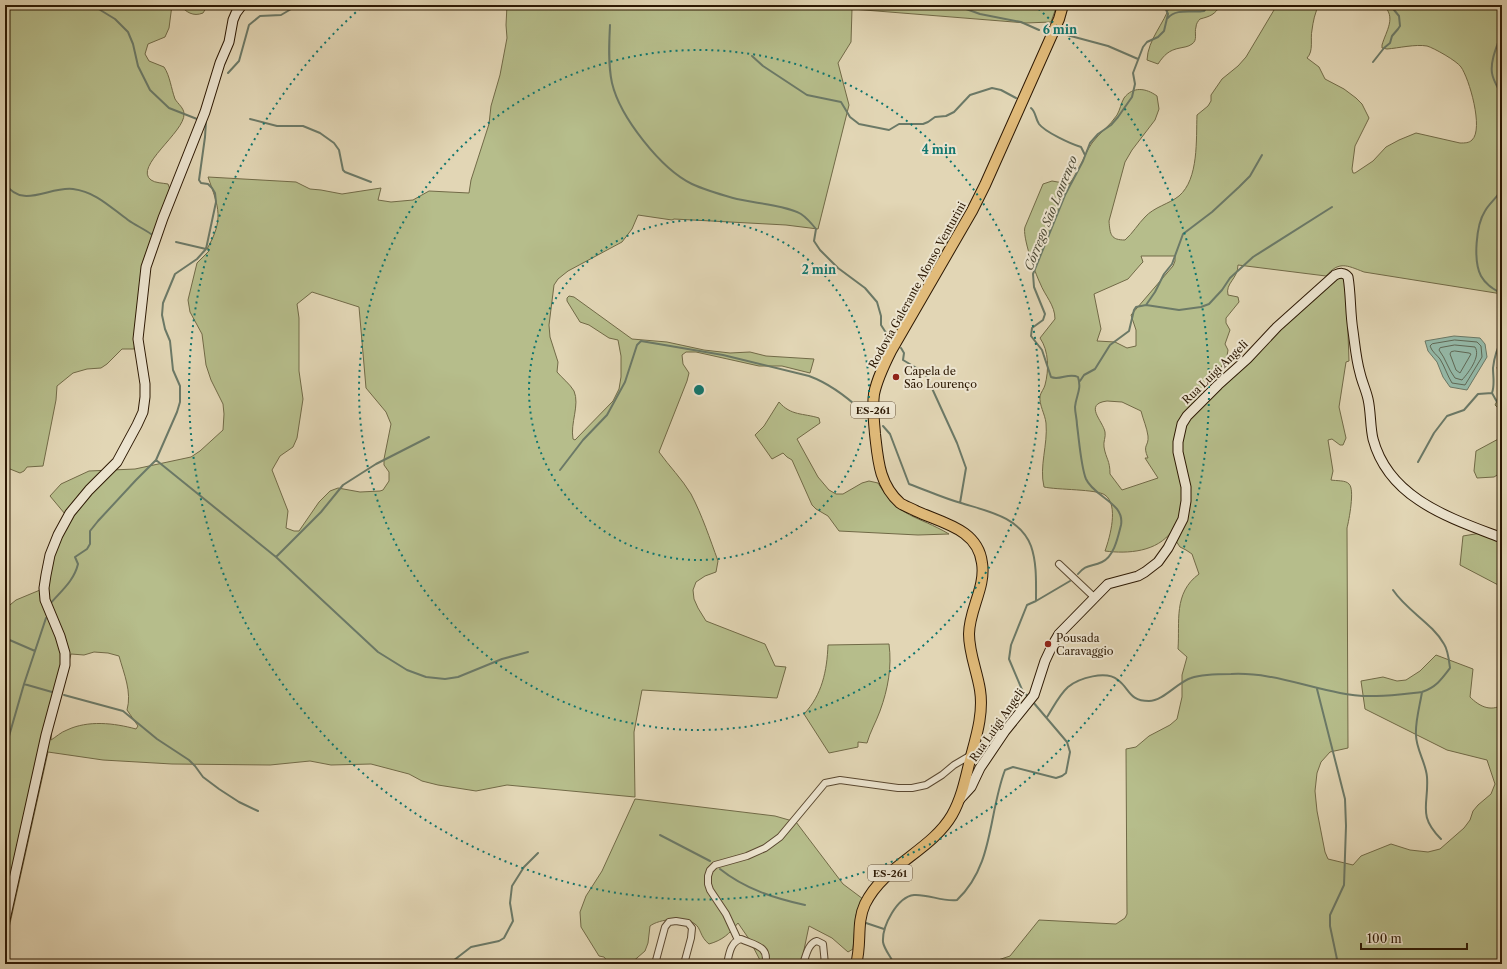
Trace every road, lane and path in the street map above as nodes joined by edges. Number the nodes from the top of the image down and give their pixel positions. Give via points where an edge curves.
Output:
1 (194, 5) edge
2 (201, 5) edge
3 (242, 5) edge
4 (1063, 5) edge
5 (1502, 538) edge
6 (1059, 564) dead end
7 (1095, 598) junction
8 (971, 755) junction
9 (959, 800) junction
10 (5, 920) edge
11 (738, 940) junction
12 (655, 964) edge
13 (684, 964) edge
14 (727, 964) edge
15 (765, 964) edge
16 (803, 964) edge
17 (825, 964) edge
18 (856, 964) edge

1 - 2 street
3 - 10 street via 236,13 205,112 162,218 146,267 138,339 145,384 143,412 138,426 117,462 70,513 50,555 45,581 45,600 60,636 65,665 46,735
4 - 8 main road, Rodovia Galerante Afonso Venturini / ES-261 via 979,198 891,351 882,368 874,394 878,465 892,494 901,504 966,534 975,543 979,552 982,579 969,633 981,704
5 - 7 street, Rua Luigi Angeli via 1425,505 1402,488 1388,472 1372,438 1368,397 1356,356 1348,281 1342,273 1335,275 1277,327 1187,416 1182,424 1178,442 1186,501 1183,519 1176,534 1152,567 1138,576 1108,584
6 - 7 street
7 - 9 street, Rua Luigi Angeli via 1059,634 1045,661 1034,695 1005,731 971,787
8 - 9 main road, Rodovia Galerante Afonso Venturini / ES-261
8 - 11 street via 926,785 912,788 840,780 825,783 780,837 765,848 747,856 715,865 710,870 708,884
9 - 18 main road, ES-261 via 935,837 879,883 872,893 860,917
11 - 14 street via 732,945
11 - 15 street via 764,949
12 - 13 street via 665,927 672,921 688,923 692,928
16 - 17 street via 810,945 817,941 823,944

